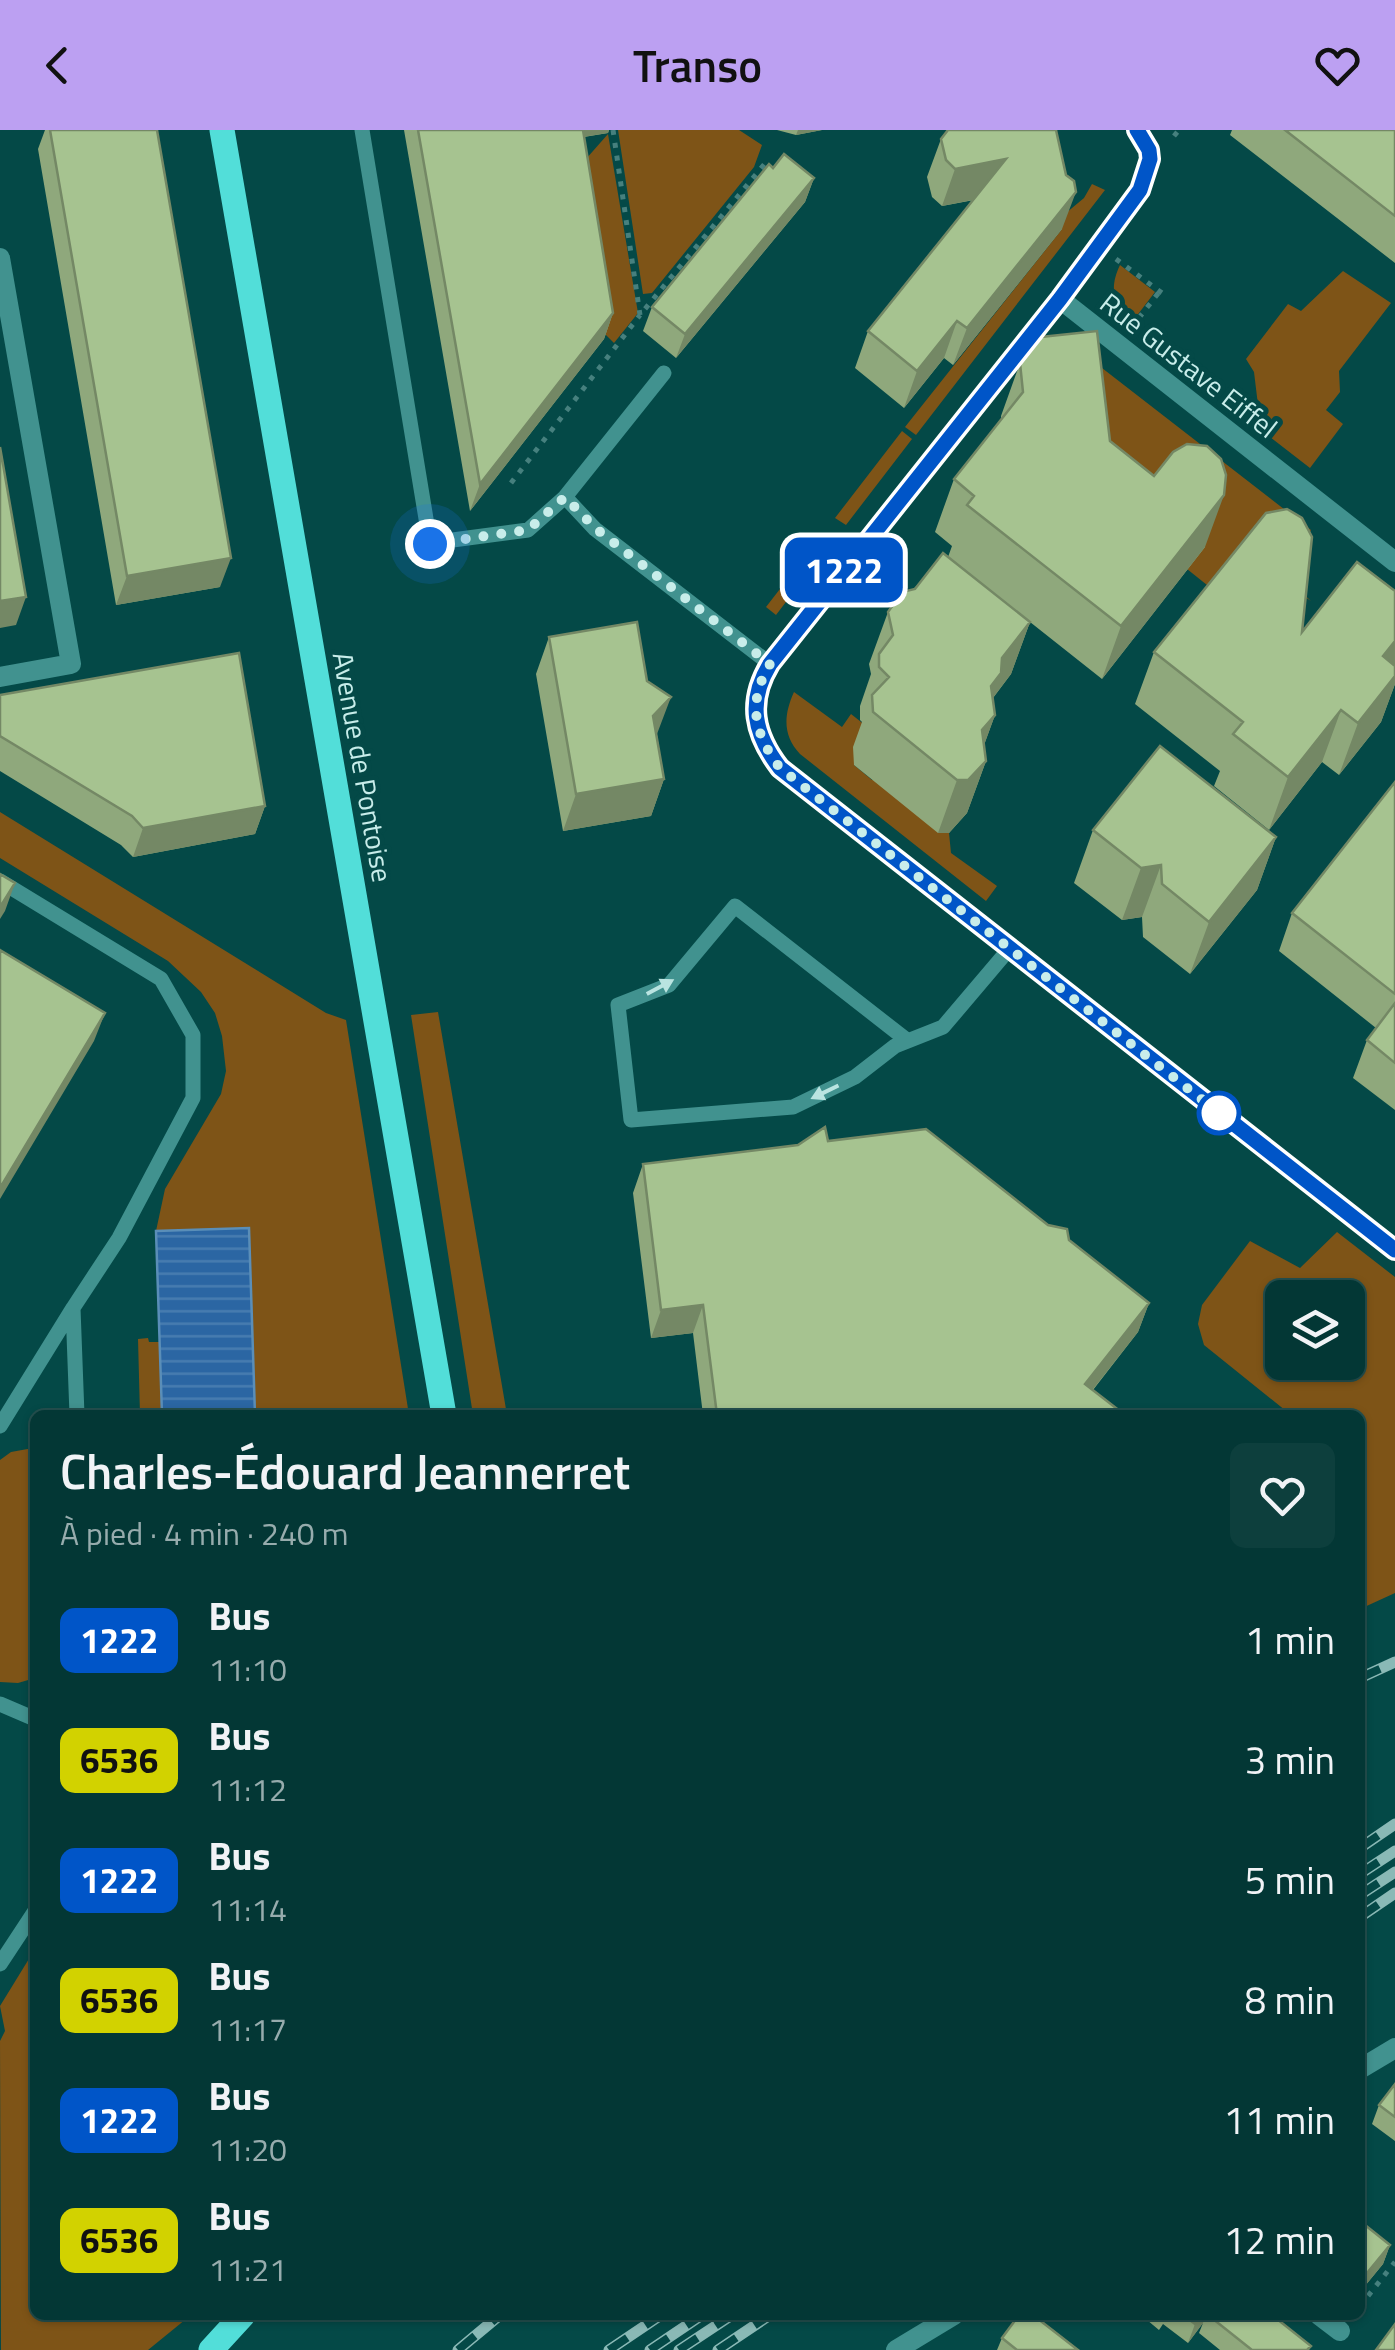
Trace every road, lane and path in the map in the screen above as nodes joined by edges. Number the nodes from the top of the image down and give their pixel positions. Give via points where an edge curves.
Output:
1 (222, 130) edge
2 (362, 130) edge
3 (613, 130) edge
4 (1137, 130) edge
5 (768, 161) edge
6 (0, 258) edge
7 (1116, 259) dead end
8 (1060, 299) junction
9 (640, 315) junction
10 (1129, 331) dead end
11 (664, 373) dead end
12 (511, 483) dead end
13 (565, 497) junction
14 (1395, 562) edge
15 (770, 664) junction
16 (0, 677) edge
17 (0, 881) edge
18 (1010, 948) junction
19 (908, 1041) junction
20 (1395, 1250) edge
21 (73, 1308) junction
22 (77, 1410) edge
23 (443, 1410) edge
24 (0, 1426) edge
25 (0, 1704) edge
26 (30, 1717) edge
27 (30, 1919) edge
28 (0, 1964) edge
29 (1395, 2048) edge
30 (1365, 2066) edge
31 (1395, 2262) edge
32 (1365, 2300) edge
33 (238, 2320) edge
34 (946, 2320) edge
35 (1326, 2320) edge
36 (1340, 2331) dead end
37 (902, 2349) edge
38 (211, 2350) edge

1 - 23 main road, Avenue de Pontoise
2 - 13 lane via 430,544 528,530
3 - 9 path
4 - 8 street, Rue Gustave Eiffel via 1149,150 1146,180
5 - 9 path
6 - 16 street via 71,664
7 - 10 path via 1161,292
8 - 14 street, Rue Gustave Eiffel
8 - 15 street
9 - 12 path
11 - 13 lane
13 - 15 lane via 595,528
15 - 18 street via 755,712 757,730 780,768
17 - 21 lane via 161,979 192,1035 192,1098 119,1238
18 - 19 lane via 943,1028
18 - 20 street
19 -> 19 lane via 793,1107 631,1120 618,1005 670,985 735,906
21 - 22 lane
21 - 24 lane
25 - 26 lane
27 - 28 lane
29 - 30 street
31 - 32 path
33 - 38 main road
34 - 37 street
35 - 36 street

